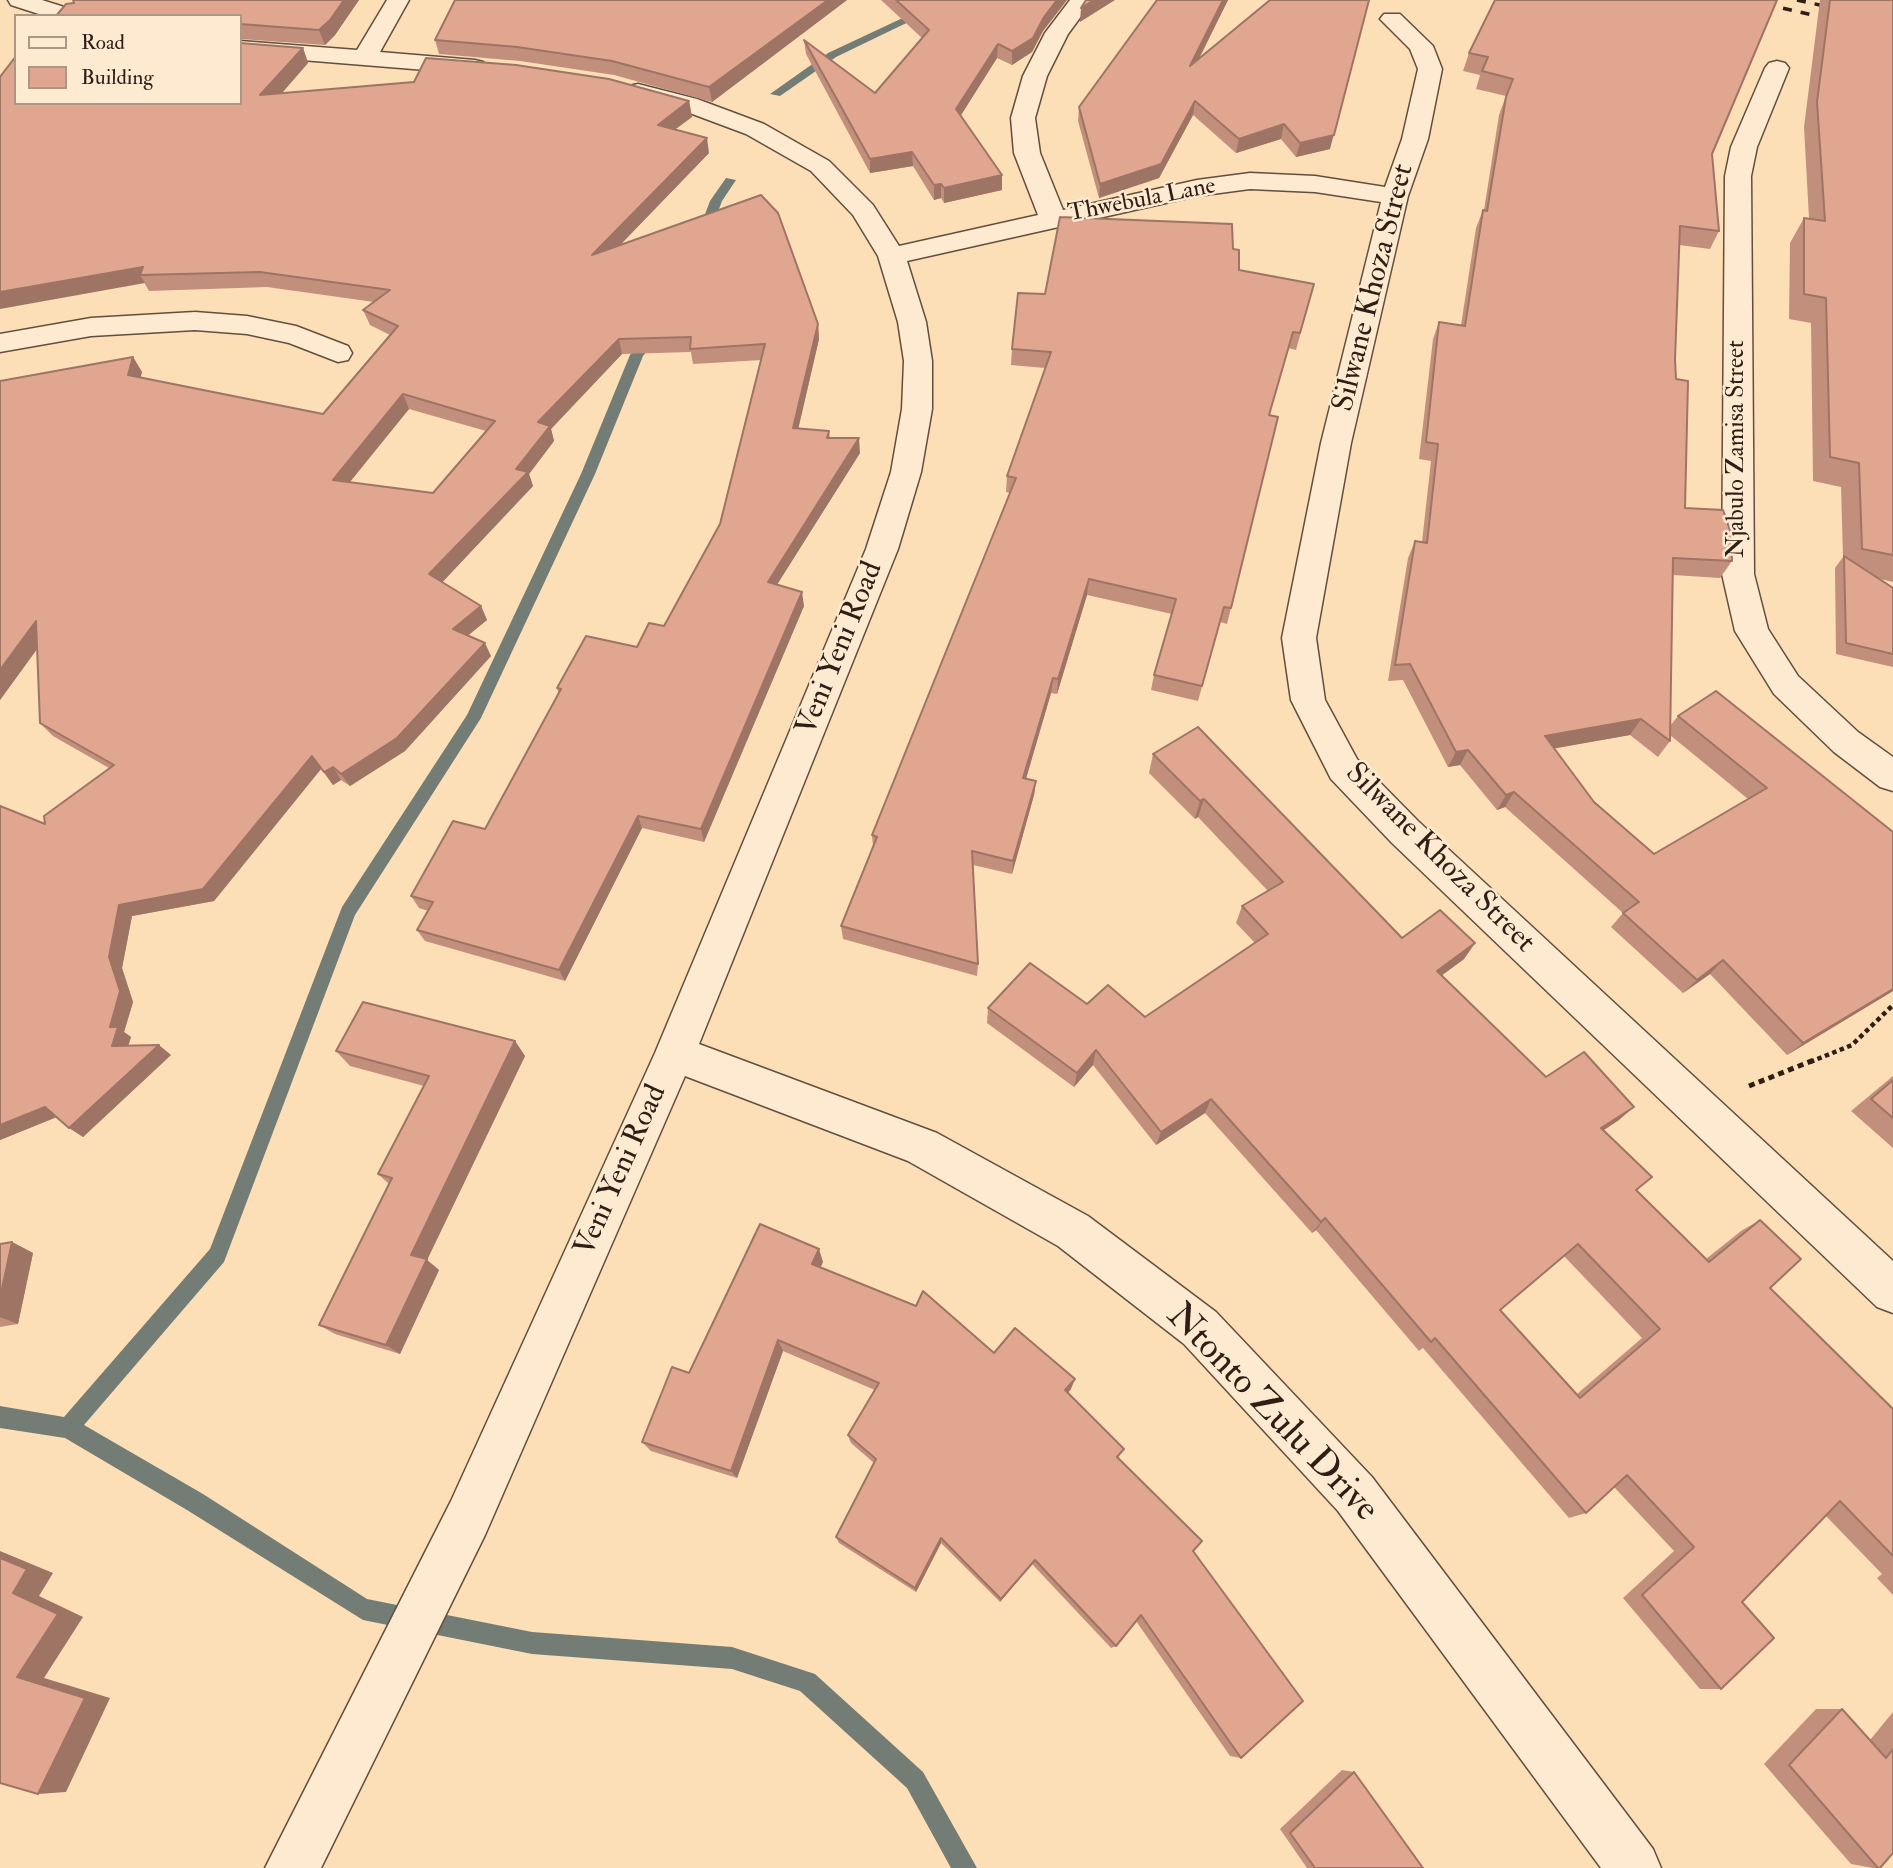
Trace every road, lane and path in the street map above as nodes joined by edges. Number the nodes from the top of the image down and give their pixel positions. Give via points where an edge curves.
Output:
1 (19, 0) edge
2 (398, 0) edge
3 (1082, 0) edge
4 (63, 14) edge
5 (1392, 19) dead end
6 (242, 48) edge
7 (365, 58) junction
8 (1777, 68) dead end
9 (507, 70) edge
10 (614, 85) edge
11 (1395, 196) junction
12 (1053, 219) junction
13 (892, 256) junction
14 (0, 343) edge
15 (338, 353) dead end
16 (1893, 776) edge
17 (1893, 1005) edge
18 (675, 1053) junction
19 (1696, 1107) junction
20 (1893, 1291) edge
21 (292, 1868) edge
22 (1634, 1868) edge

1 - 4 street
2 - 7 street
3 - 12 street via 1057,33 1035,76 1023,118 1027,152
5 - 11 street, Silwane Khoza Street via 1421,46 1430,69 1415,139
6 - 7 street
7 - 9 street
8 - 16 street, Njabulo Zamisa Street via 1744,147 1738,176 1738,574 1752,631 1786,685 1846,742
10 - 13 street, Veni Yeni Road via 688,104 755,129 820,166 864,211
11 - 12 street, Thwebula Lane via 1315,184 1250,181
11 - 19 street, Silwane Khoza Street via 1336,443 1298,638 1308,700 1343,769
12 - 13 street, Thwebula Lane
13 - 18 street, Veni Yeni Road via 912,322 918,361 917,409 906,472 882,549
14 - 15 street via 91,327 195,321 296,335
17 - 19 path via 1852,1045
18 - 21 street, Veni Yeni Road via 468,1518
18 - 22 street, Ntonto Zulu Drive via 922,1147 1073,1231 1200,1328 1355,1494
19 - 20 street, Silwane Khoza Street

